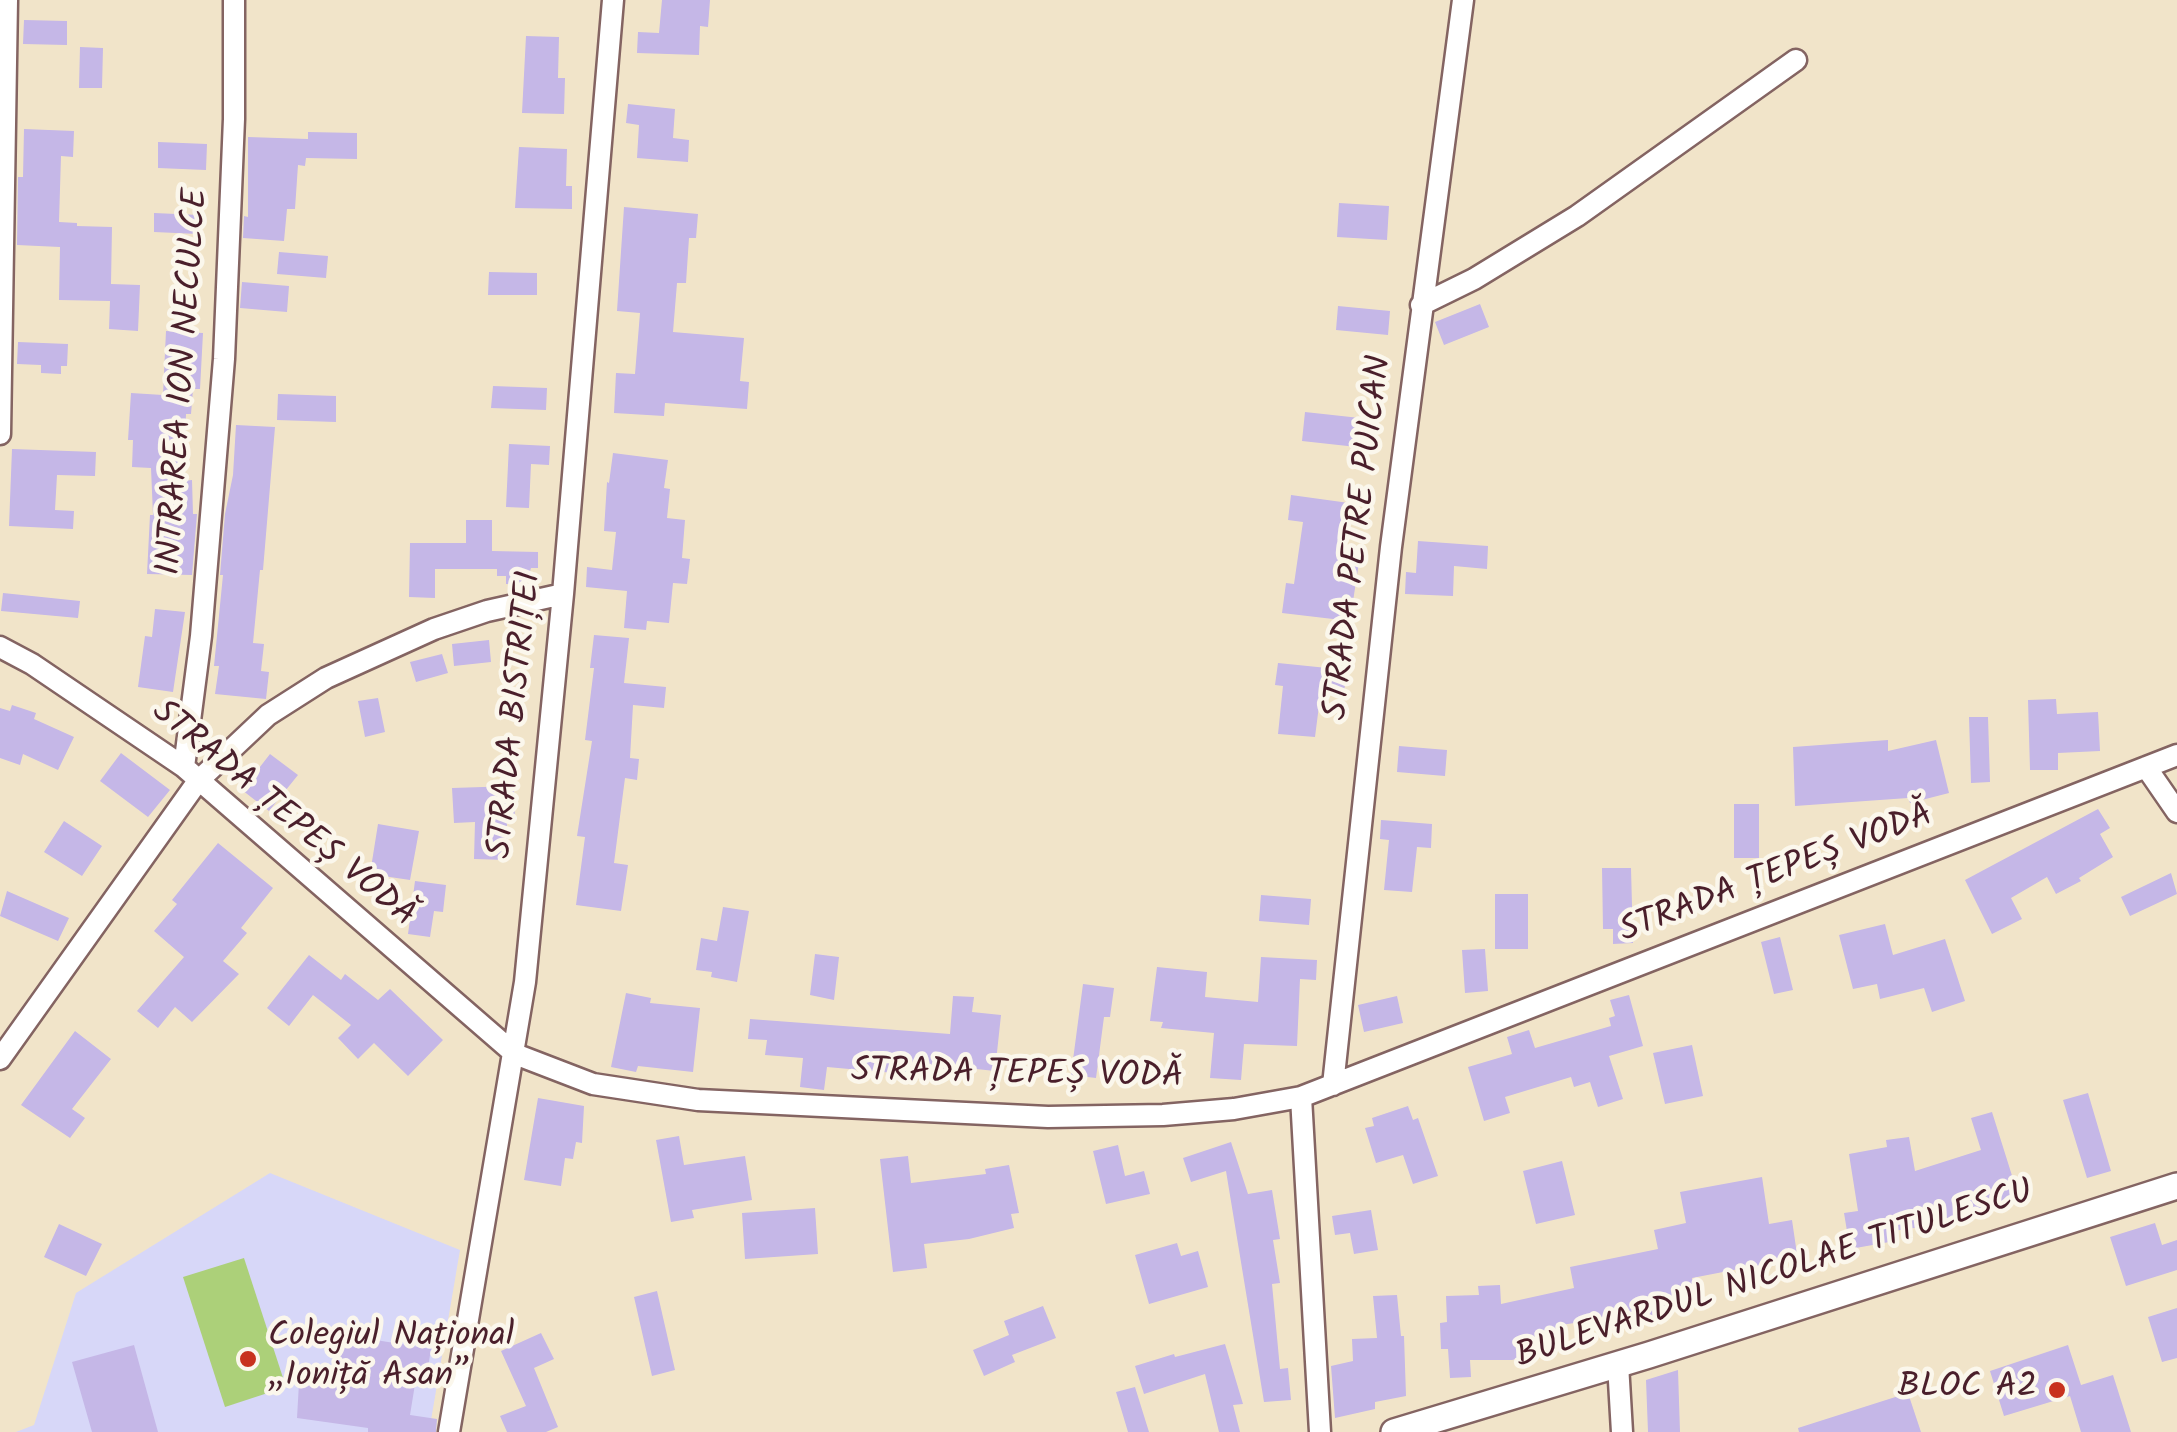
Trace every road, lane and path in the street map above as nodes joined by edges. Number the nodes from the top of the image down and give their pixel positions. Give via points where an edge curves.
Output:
1 (7, 0) edge
2 (234, 0) edge
3 (613, 0) edge
4 (1463, 0) edge
5 (1796, 60) dead end
6 (1421, 305) junction
7 (0, 434) edge
8 (563, 594) junction
9 (0, 648) edge
10 (2177, 755) edge
11 (2146, 767) junction
12 (191, 774) junction
13 (2177, 812) edge
14 (515, 1054) junction
15 (0, 1058) edge
16 (1333, 1084) junction
17 (1301, 1096) junction
18 (2177, 1186) edge
19 (1618, 1364) junction
20 (449, 1432) edge
21 (1320, 1432) edge
22 (1394, 1432) edge
23 (1622, 1432) edge

1 - 7 street
2 - 12 street, INTRAREA ION NECULCE via 224,358
3 - 8 street, STRADA BISTRIȚEI
4 - 6 street, STRADA PETRE PUICAN
5 - 6 street via 1577,216
6 - 16 street, STRADA PETRE PUICAN
8 - 12 street via 434,629 326,678
8 - 14 street, STRADA BISTRIȚEI
9 - 12 street, STRADA ȚEPEȘ VODĂ
10 - 11 street, STRADA ȚEPEȘ VODĂ
11 - 13 street
11 - 16 street, STRADA ȚEPEȘ VODĂ
12 - 14 street, STRADA ȚEPEȘ VODĂ
12 - 15 street
14 - 17 street, STRADA ȚEPEȘ VODĂ via 593,1084 698,1100 1048,1117 1163,1115
14 - 20 street, STRADA BISTRIȚEI
16 - 17 street, STRADA ȚEPEȘ VODĂ
17 - 21 street
18 - 19 street, BULEVARDUL NICOLAE TITULESCU
19 - 22 street, BULEVARDUL NICOLAE TITULESCU
19 - 23 street

